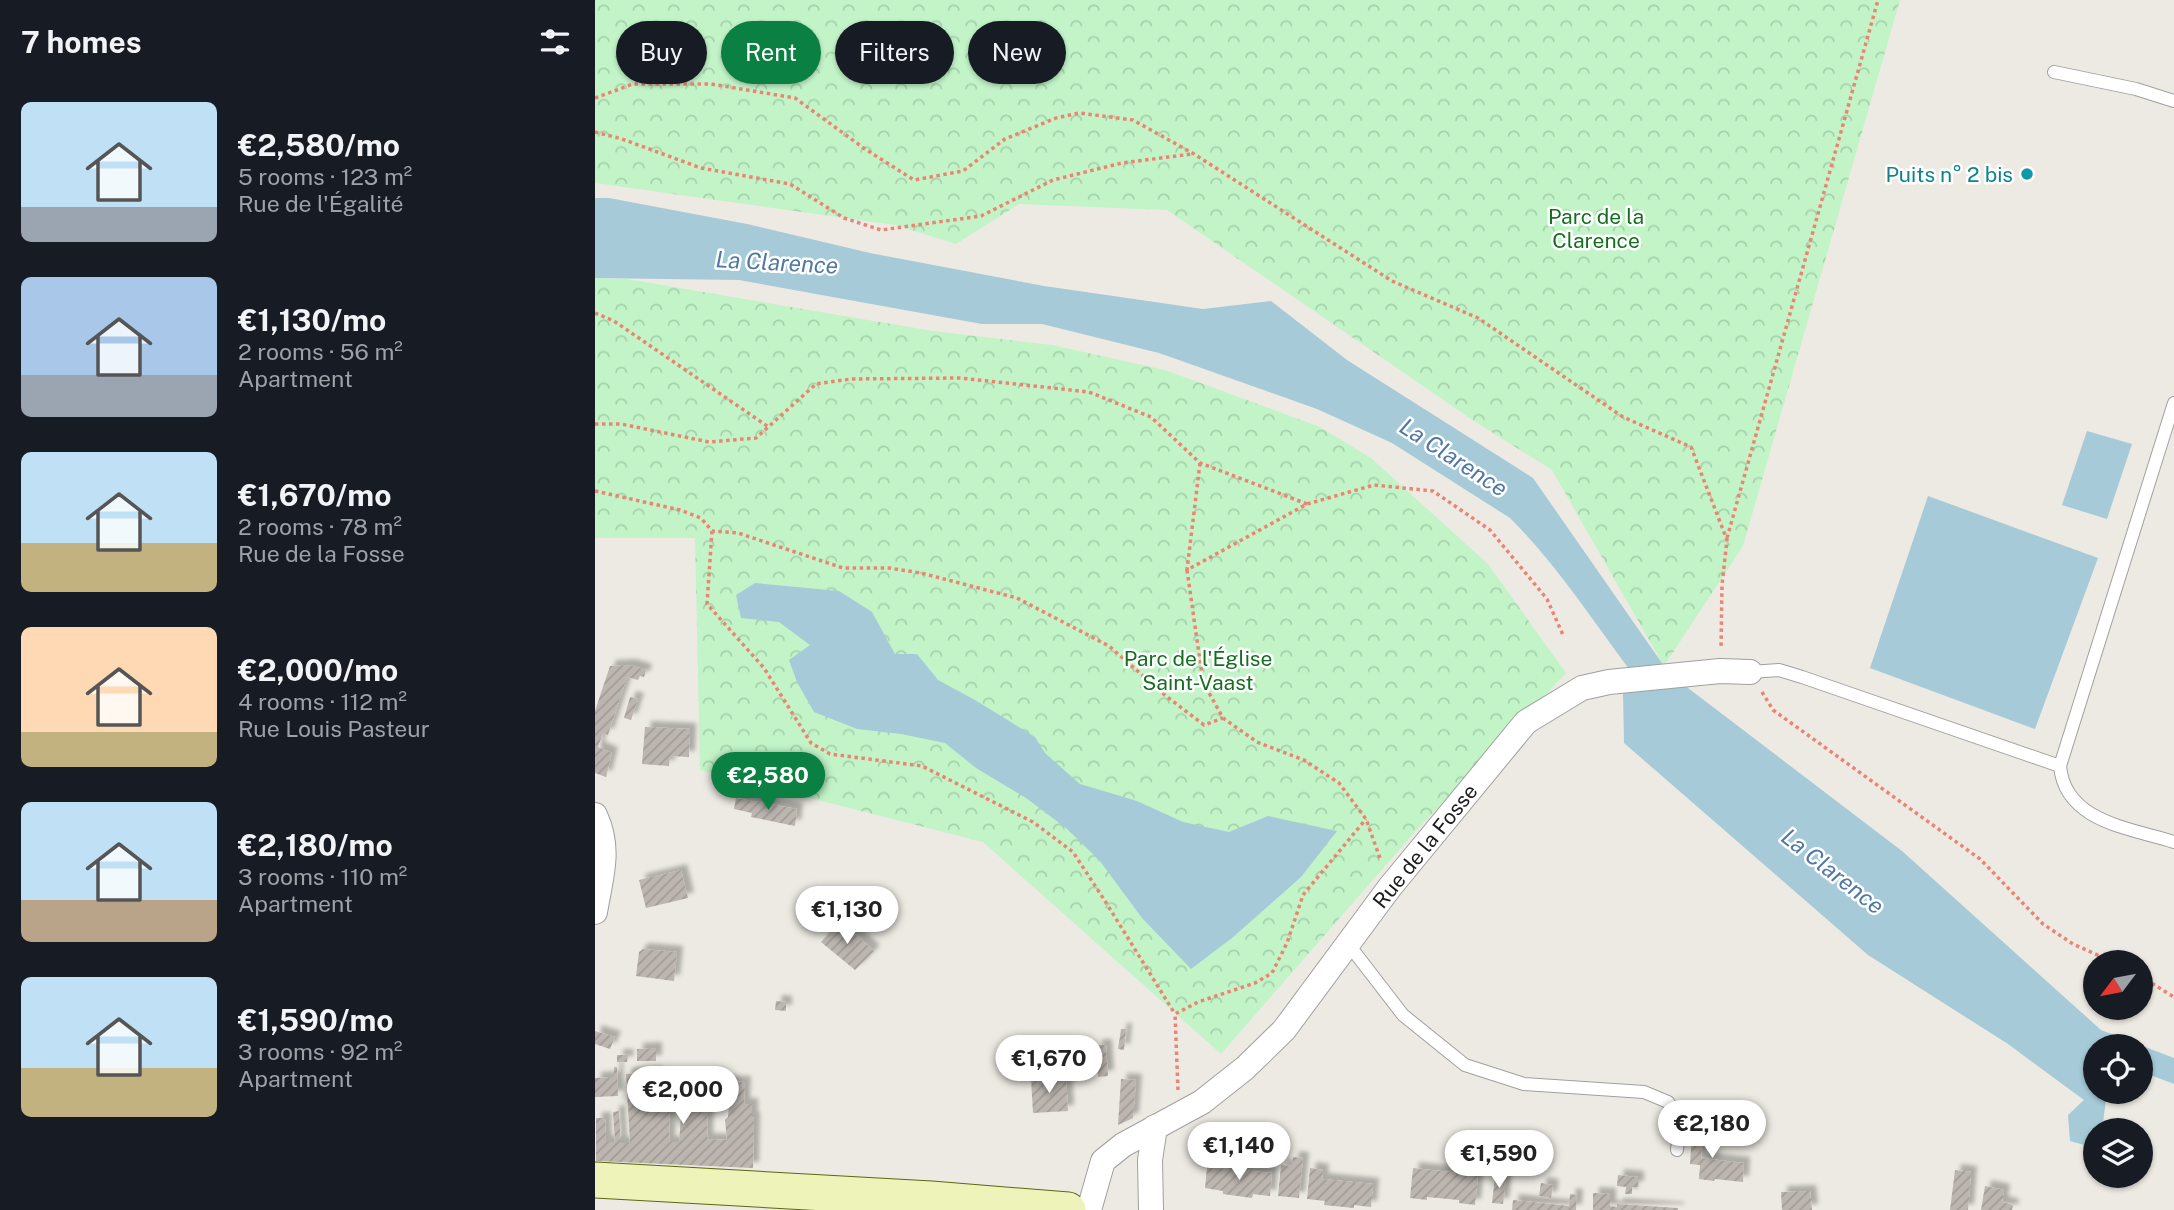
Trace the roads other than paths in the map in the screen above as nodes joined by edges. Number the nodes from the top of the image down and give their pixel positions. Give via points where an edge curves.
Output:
1 (2054, 72) dead end
2 (2174, 101) edge
3 (2174, 402) edge
4 (1750, 672) joint
5 (2060, 766) junction
6 (595, 815) edge
7 (2174, 842) edge
8 (595, 912) edge
9 (1349, 945) junction
10 (1163, 1123) junction
11 (1677, 1150) dead end
12 (595, 1180) edge
13 (1068, 1210) edge
14 (1089, 1210) edge
15 (1151, 1210) edge

1 - 2 lane
3 - 5 lane
4 - 5 lane via 1779,670
4 - 9 street, Rue de la Fosse via 1720,671 1582,688 1526,722 1390,887
5 - 7 lane via 2061,782 2073,802 2094,817
6 - 8 street via 605,851
9 - 10 street, Rue de la Fosse via 1285,1030 1202,1102
9 - 11 lane via 1403,1015 1465,1065 1524,1084 1644,1092 1668,1102 1680,1121
10 - 14 street, Rue de la Fosse via 1103,1161
10 - 15 street via 1150,1160
12 - 13 main road

